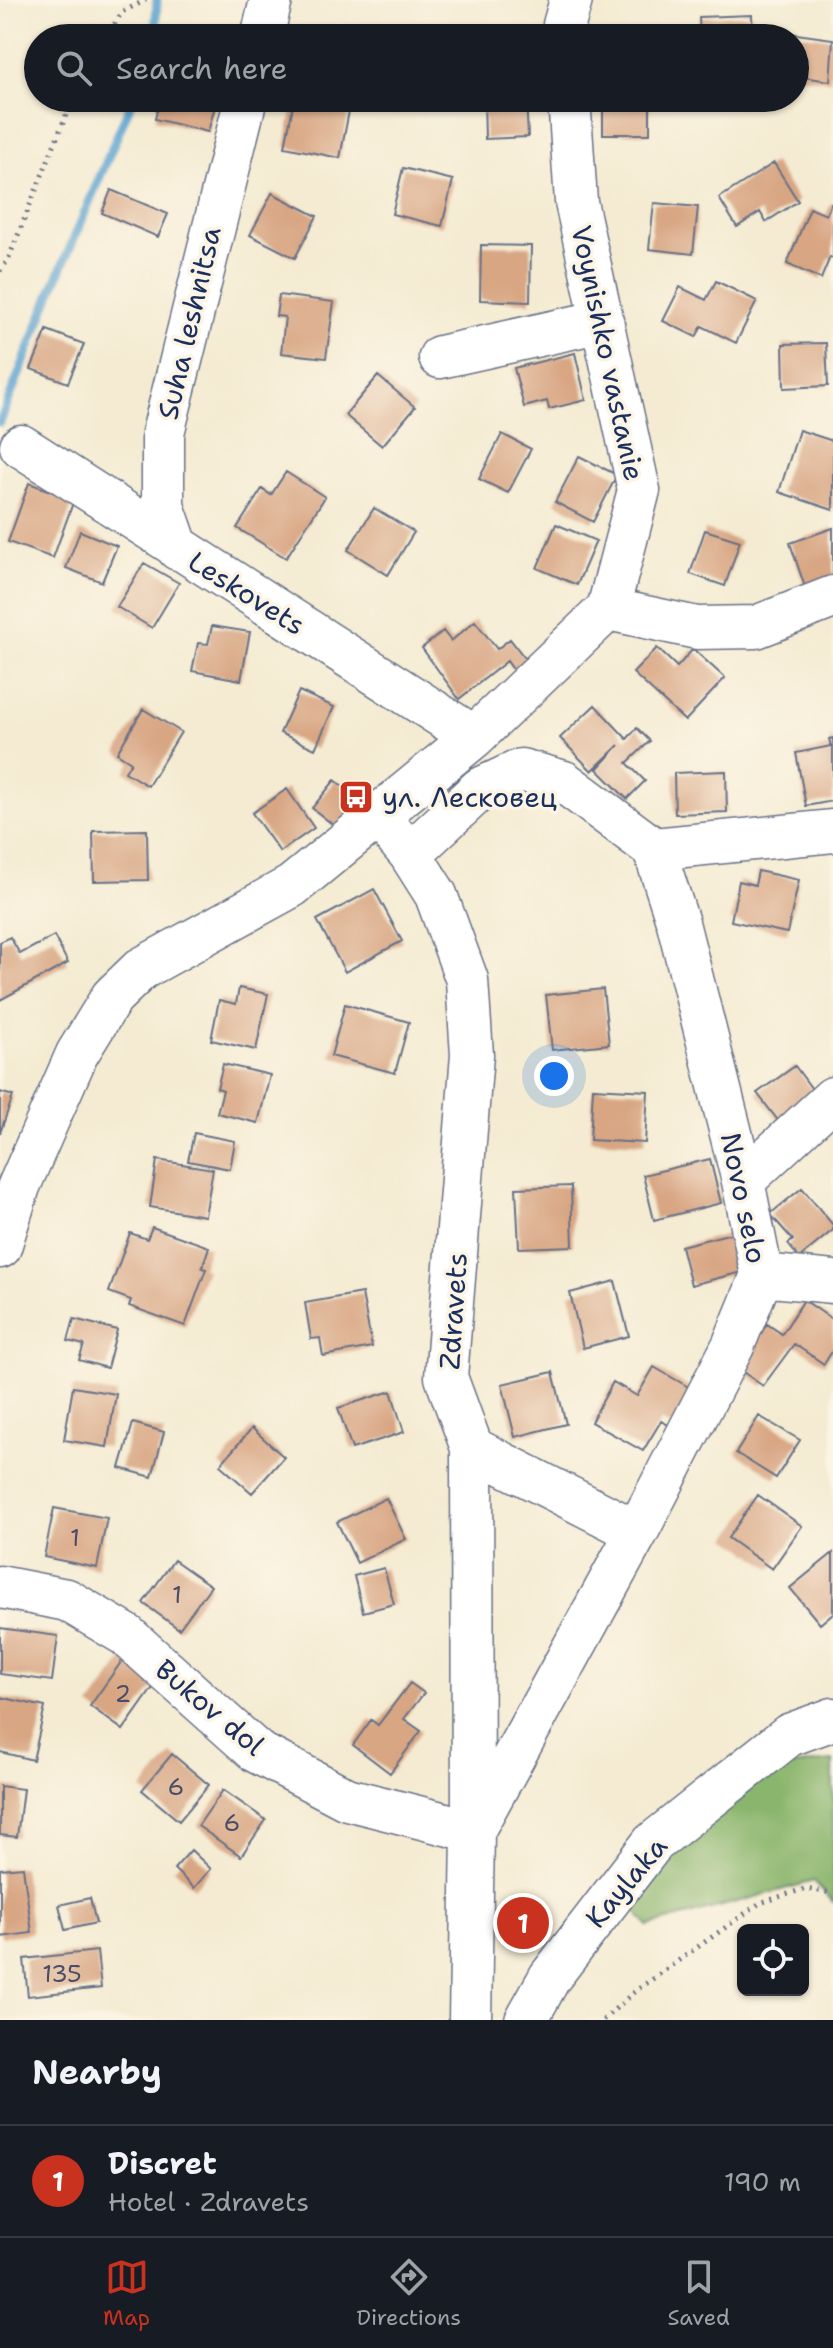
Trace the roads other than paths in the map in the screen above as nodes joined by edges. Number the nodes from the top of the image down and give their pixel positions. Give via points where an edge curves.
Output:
1 (271, 0) edge
2 (571, 0) edge
3 (265, 24) edge
4 (564, 24) edge
5 (243, 112) edge
6 (570, 112) edge
7 (602, 321) junction
8 (440, 357) dead end
9 (21, 446) dead end
10 (178, 549) junction
11 (833, 597) edge
12 (608, 609) junction
13 (474, 737) junction
14 (378, 816) junction
15 (833, 831) edge
16 (654, 849) junction
17 (410, 854) junction
18 (833, 1098) edge
19 (743, 1181) junction
20 (0, 1247) edge
21 (762, 1275) junction
22 (833, 1282) edge
23 (472, 1448) junction
24 (637, 1532) junction
25 (0, 1587) edge
26 (833, 1719) edge
27 (473, 1831) junction
28 (470, 2020) edge
29 (526, 2020) edge

1 - 3 street
2 - 4 street
5 - 10 street, Suha leshnitsa via 163,433 163,506
6 - 7 street, Voynishko vastanie via 576,202
7 - 8 street
7 - 12 street, Voynishko vastanie via 639,490
9 - 10 street, Leskovets
10 - 13 street, Leskovets
11 - 12 street via 756,627 697,628
12 - 13 street
13 - 14 street
14 - 17 street, Zdravets
14 - 20 street via 292,886 141,969 112,997 77,1054 19,1186
15 - 16 street
16 - 17 street via 564,782 521,770 480,789
16 - 19 street, Novo selo via 678,923
17 - 23 street, Zdravets via 436,895 467,980 472,1055 446,1377
18 - 19 street
19 - 21 street, Novo selo
21 - 22 street
21 - 24 street, Novo selo via 733,1346
23 - 24 street
23 - 27 street, Zdravets
24 - 27 street, Novo selo
25 - 27 street, Bukov dol via 67,1600 126,1635 257,1752 347,1799
26 - 29 street, Kaylaka via 789,1735 653,1843 550,1977
27 - 28 street, Zdravets

